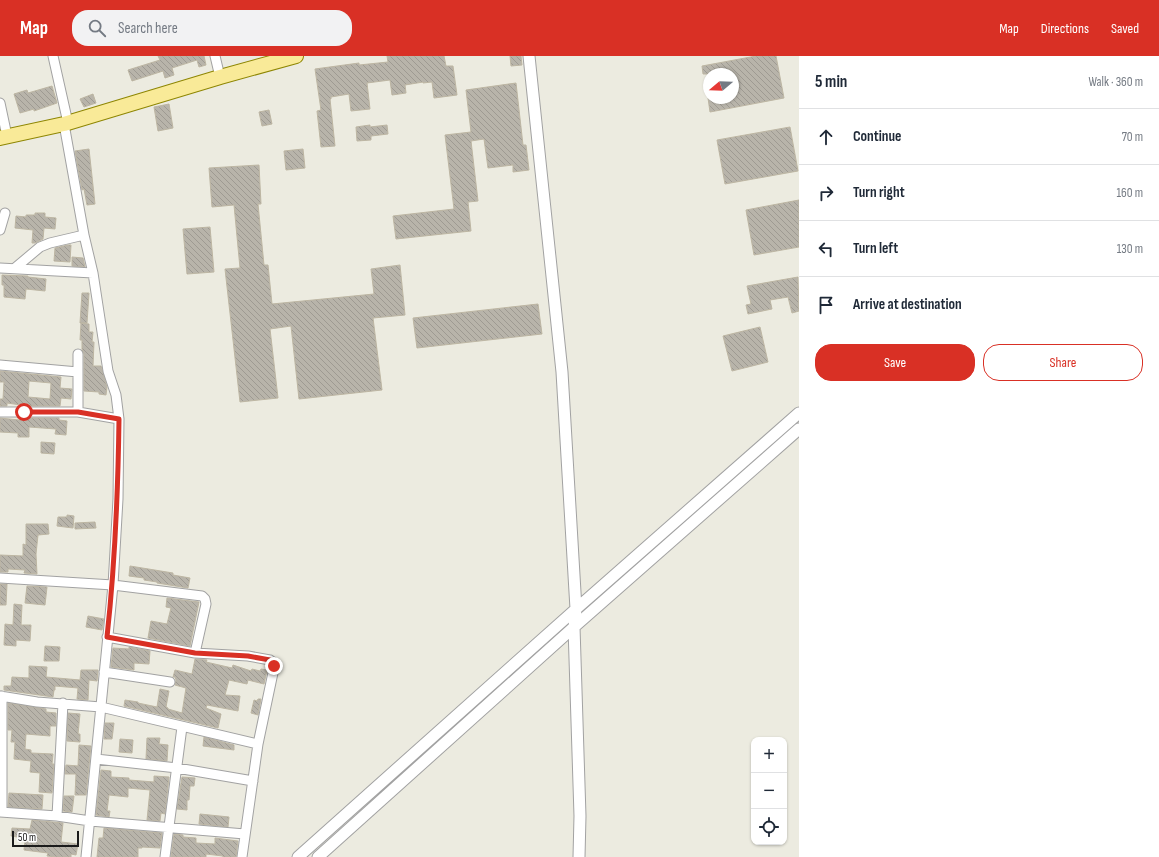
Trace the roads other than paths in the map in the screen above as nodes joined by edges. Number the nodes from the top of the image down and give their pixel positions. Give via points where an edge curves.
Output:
1 (53, 56) edge
2 (215, 56) edge
3 (296, 56) edge
4 (529, 56) edge
5 (220, 77) junction
6 (0, 103) edge
7 (66, 124) junction
8 (4, 137) edge
9 (5, 213) dead end
10 (0, 230) edge
11 (84, 235) junction
12 (0, 268) edge
13 (15, 268) junction
14 (93, 273) junction
15 (78, 354) dead end
16 (0, 365) edge
17 (78, 372) junction
18 (0, 412) edge
19 (78, 412) junction
20 (799, 413) edge
21 (119, 419) junction
22 (799, 429) edge
23 (0, 578) edge
24 (113, 585) junction
25 (576, 609) junction
26 (574, 627) junction
27 (107, 637) junction
28 (195, 653) junction
29 (104, 672) junction
30 (170, 682) dead end
31 (1, 696) edge
32 (63, 704) junction
33 (101, 707) junction
34 (182, 727) junction
35 (258, 744) junction
36 (96, 759) junction
37 (177, 768) junction
38 (253, 781) junction
39 (1, 812) edge
40 (57, 816) junction
41 (90, 822) junction
42 (169, 828) junction
43 (245, 834) junction
44 (86, 857) edge
45 (165, 857) edge
46 (242, 857) edge
47 (298, 857) edge
48 (318, 857) edge
49 (579, 857) edge

1 - 7 street
2 - 5 street
3 - 5 main road
4 - 25 street via 562,372
5 - 7 main road
6 - 8 street
7 - 8 main road
7 - 11 street
9 - 10 street
11 - 13 street via 40,247
11 - 14 street
12 - 13 street
13 - 14 street
14 - 21 street via 108,371 116,395
15 - 17 street
16 - 17 street
17 - 19 street
18 - 19 street
19 - 21 street
20 - 25 street
21 - 24 street
22 - 26 street
23 - 24 street
24 - 27 street
24 - 28 street via 202,596 206,604
25 - 26 street
25 - 47 street
26 - 48 street
26 - 49 street
27 - 28 street
27 - 29 street
28 - 35 street via 248,656 274,663
29 - 30 street
29 - 33 street
31 - 32 street
31 - 39 street
32 - 33 street
32 - 40 street
33 - 34 street
33 - 36 street
34 - 35 street
34 - 37 street
35 - 38 street
36 - 37 street
36 - 41 street
37 - 38 street
37 - 42 street
38 - 43 street
39 - 40 street
40 - 41 street
41 - 42 street
41 - 44 street
42 - 43 street
42 - 45 street
43 - 46 street

